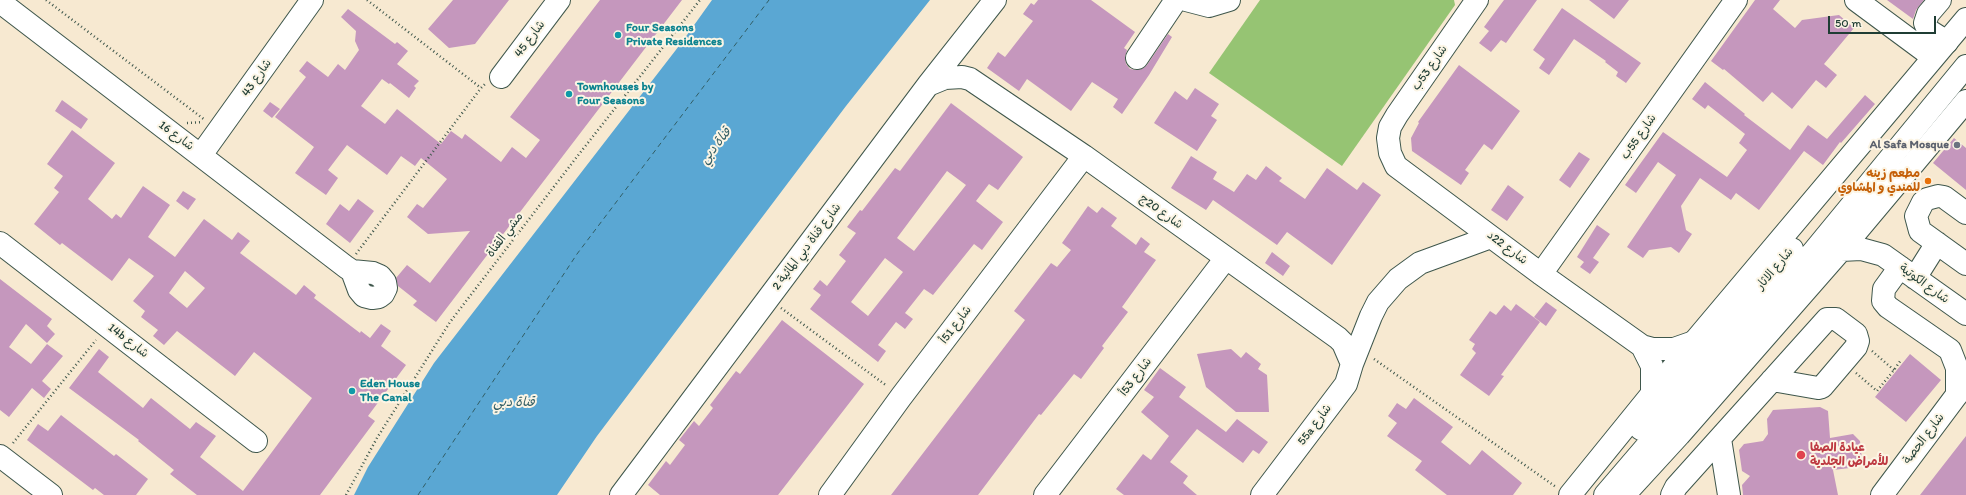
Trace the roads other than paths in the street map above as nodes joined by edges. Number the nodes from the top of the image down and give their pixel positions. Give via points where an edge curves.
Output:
1 (312, 0) edge
2 (559, 0) edge
3 (995, 0) edge
4 (1176, 0) edge
5 (1186, 0) edge
6 (1477, 0) edge
7 (1736, 0) edge
8 (1856, 0) edge
9 (1871, 0) edge
10 (1940, 0) edge
11 (0, 2) edge
12 (1219, 3) edge
13 (1966, 19) edge
14 (963, 40) junction
15 (1947, 47) edge
16 (1137, 58) dead end
17 (1966, 66) edge
18 (501, 77) road end
19 (970, 79) junction
20 (928, 84) junction
21 (1966, 101) edge
22 (1388, 138) joint
23 (201, 156) junction
24 (1084, 156) junction
25 (1898, 184) junction
26 (1922, 202) junction
27 (1875, 210) junction
28 (1966, 214) edge
29 (1491, 237) junction
30 (0, 243) edge
31 (1937, 243) junction
32 (1841, 250) junction
33 (1883, 255) junction
34 (1226, 258) junction
35 (1966, 264) edge
36 (349, 269) road end
37 (1908, 272) junction
38 (1541, 274) junction
39 (1966, 314) edge
40 (1694, 342) junction
41 (1642, 346) junction
42 (1352, 355) junction
43 (1739, 366) junction
44 (1766, 387) junction
45 (1961, 389) edge
46 (1652, 393) junction
47 (1720, 438) junction
48 (256, 441) dead end
49 (1, 457) edge
50 (1571, 494) edge
51 (51, 495) edge
52 (621, 495) edge
53 (830, 495) edge
54 (1045, 495) edge
55 (1262, 495) edge
56 (1605, 495) edge
57 (1624, 495) edge
58 (1672, 495) edge
59 (1729, 495) edge
60 (1882, 495) edge

1 - 23 street, شارع 43
2 - 18 street, شارع 45
3 - 14 street, شارع قناة دبي المائية 2
4 - 16 street
5 - 12 street
6 - 22 street, شارع 53ب via 1397,115 1390,126
7 - 38 street, شارع 55ب
8 - 15 street
9 - 15 street
10 - 15 street via 1928,14 1925,23 1928,30
11 - 23 street, شارع 16
13 - 15 street
14 - 19 street via 962,60
14 - 20 street, شارع قناة دبي المائية 2
15 - 40 street
15 - 50 street, شارع الاثار via 1671,395
17 - 56 street, شارع الاثار via 1814,251
19 - 20 street, شارع 20ج via 949,77
19 - 24 street, شارع 20ج
20 - 52 street, شارع قناة دبي المائية 2
21 - 25 street
22 - 29 street, شارع 22د via 1390,153 1396,166
23 - 36 street, شارع 16
24 - 34 street, شارع 20ج
24 - 53 street, شارع 51أ
25 - 26 street
25 - 27 street
26 - 28 street via 1933,197 1944,197
26 - 31 street via 1916,216 1917,226
27 - 32 street
27 - 33 street via 1873,233
29 - 38 street, شارع 22د
29 - 42 street, 55a شارع via 1427,260 1398,279 1378,302
30 - 48 street, 14b شارع
31 - 35 street
31 - 37 street
32 - 33 street, شارع الكوتية via 1861,249
32 - 43 street
33 - 37 street, شارع الكوتية
34 - 42 street, شارع 20ج via 1338,338
34 - 54 street, شارع 53أ
37 - 39 street, شارع الكوتية
37 - 45 street via 1884,289 1883,301 1950,350
38 - 41 street, شارع 22د
40 - 41 street, شارع 22د via 1674,349
40 - 46 street
41 - 46 street, شارع 22د via 1652,366
42 - 55 street, 55a شارع via 1346,384
43 - 44 street
43 - 57 street
44 - 44 street via 1818,388 1825,385 1858,344 1857,337 1836,319 1827,319
44 - 47 street
45 - 60 street, شارع الحصة
46 - 50 street
47 - 58 street via 1676,487
47 - 59 street
49 - 51 street

